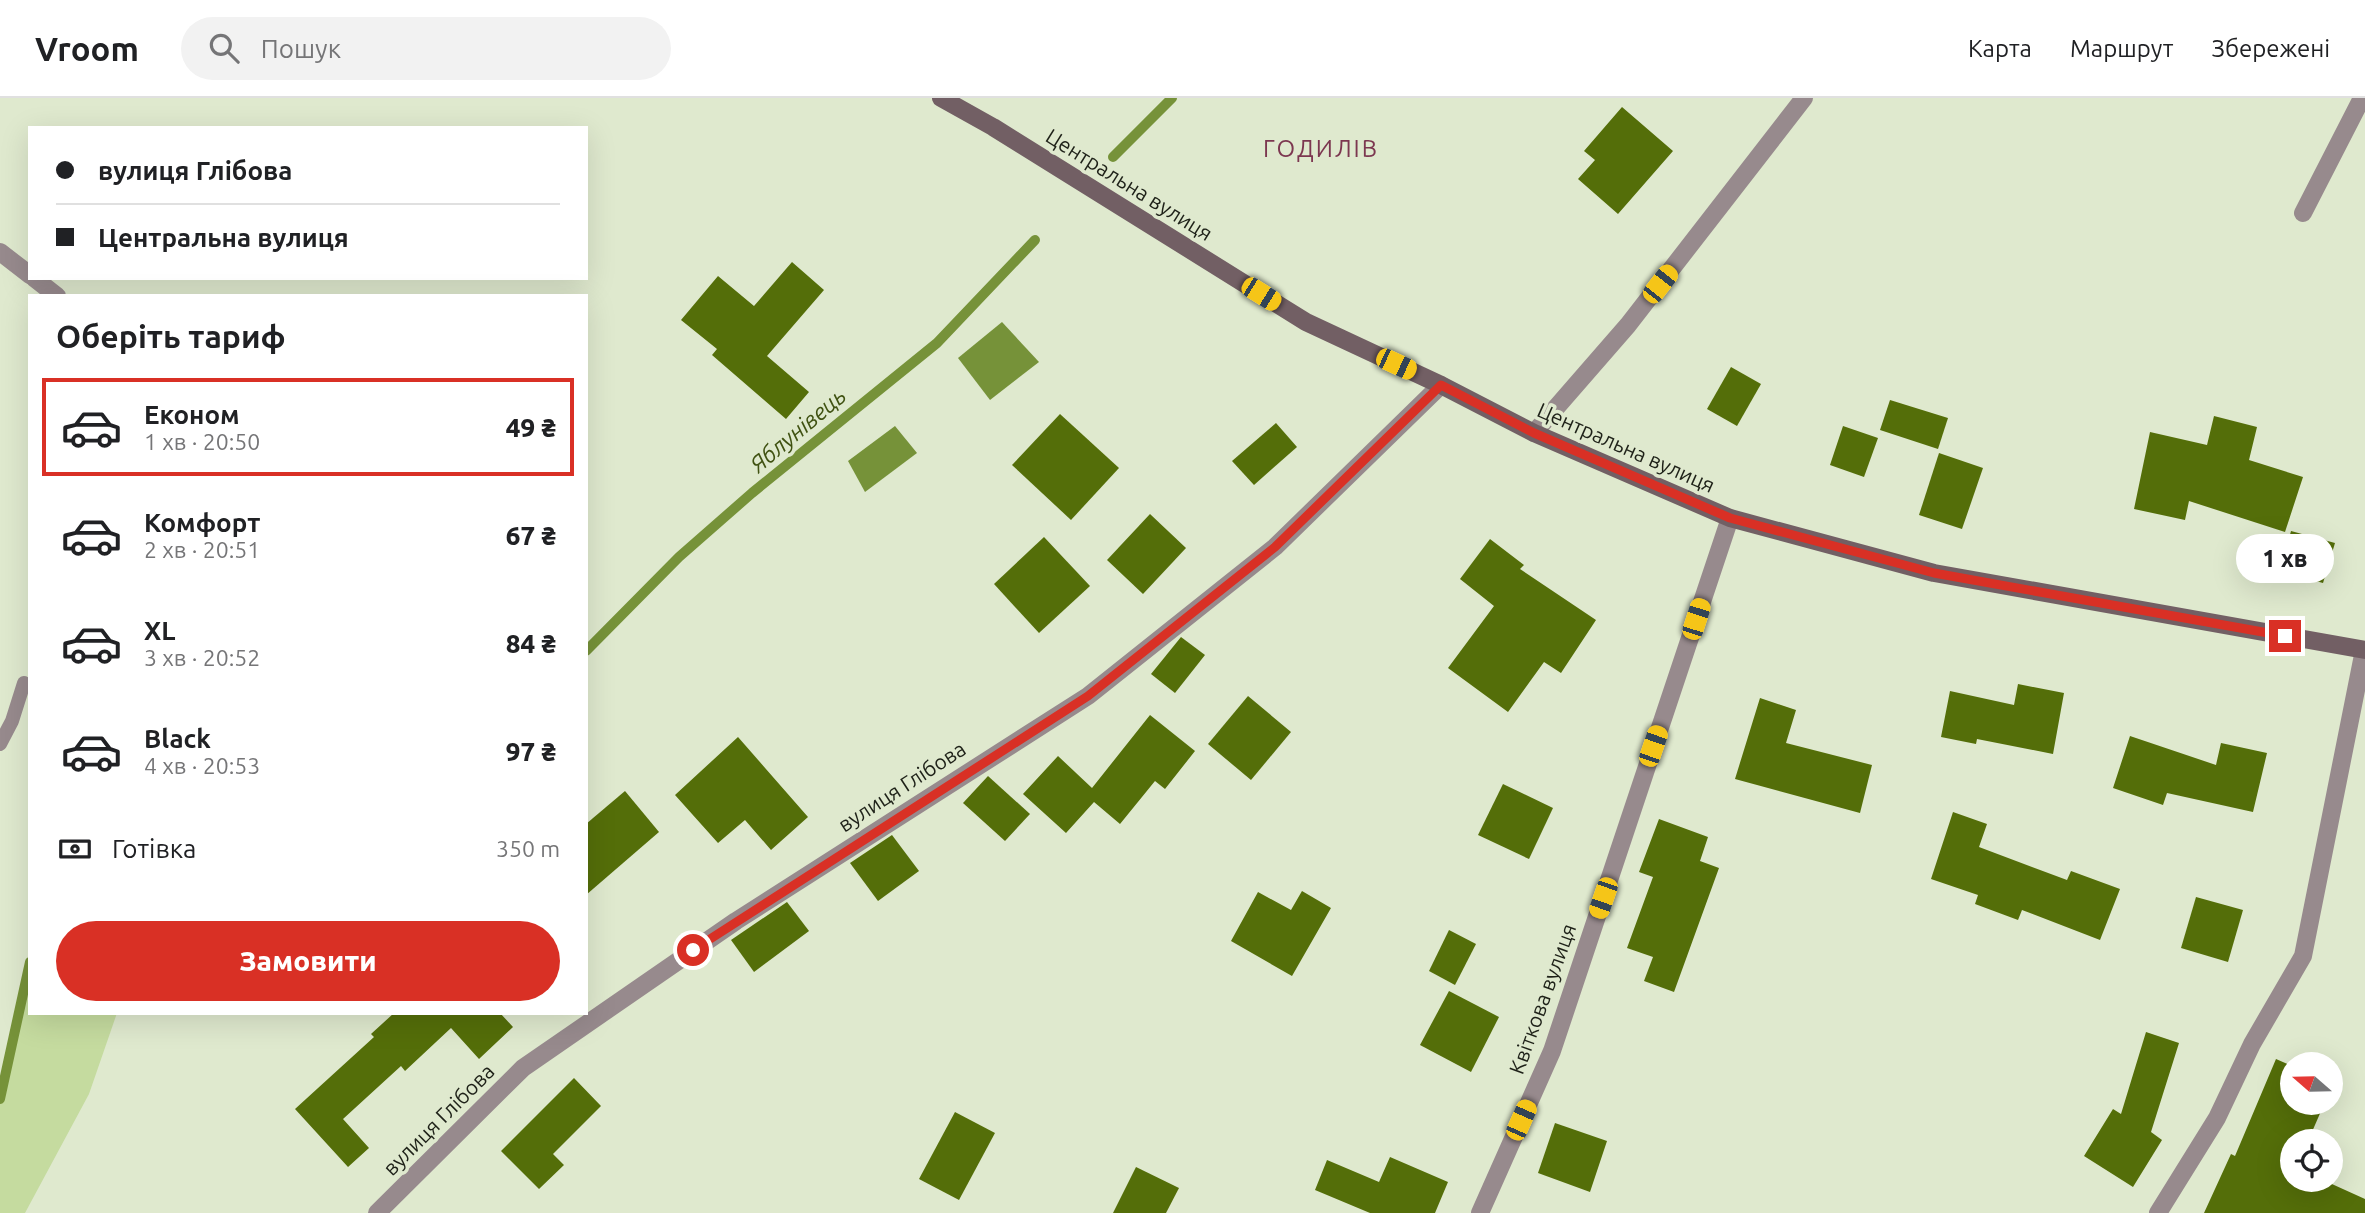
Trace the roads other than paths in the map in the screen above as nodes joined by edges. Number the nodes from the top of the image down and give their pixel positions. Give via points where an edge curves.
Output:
1 (941, 98) edge
2 (1804, 98) edge
3 (2362, 98) edge
4 (2303, 213) dead end
5 (0, 252) edge
6 (28, 273) edge
7 (37, 280) edge
8 (54, 294) edge
9 (1441, 385) junction
10 (1534, 433) junction
11 (1730, 518) junction
12 (2364, 650) edge
13 (24, 683) dead end
14 (0, 744) edge
15 (377, 1213) edge
16 (1480, 1213) edge
17 (2158, 1213) edge

1 - 9 main road, Центральна вулиця via 1306,322
2 - 10 street via 1628,325
3 - 4 street
5 - 6 street
7 - 8 street
9 - 10 main road, Центральна вулиця
9 - 15 street, вулиця Глібова via 1275,547 1088,696 736,921 523,1068
10 - 11 main road, Центральна вулиця
11 - 12 main road, Центральна вулиця via 1934,573
11 - 16 street, Квіткова вулиця via 1552,1051
12 - 17 street via 2303,956 2252,1044 2217,1118
13 - 14 lane

